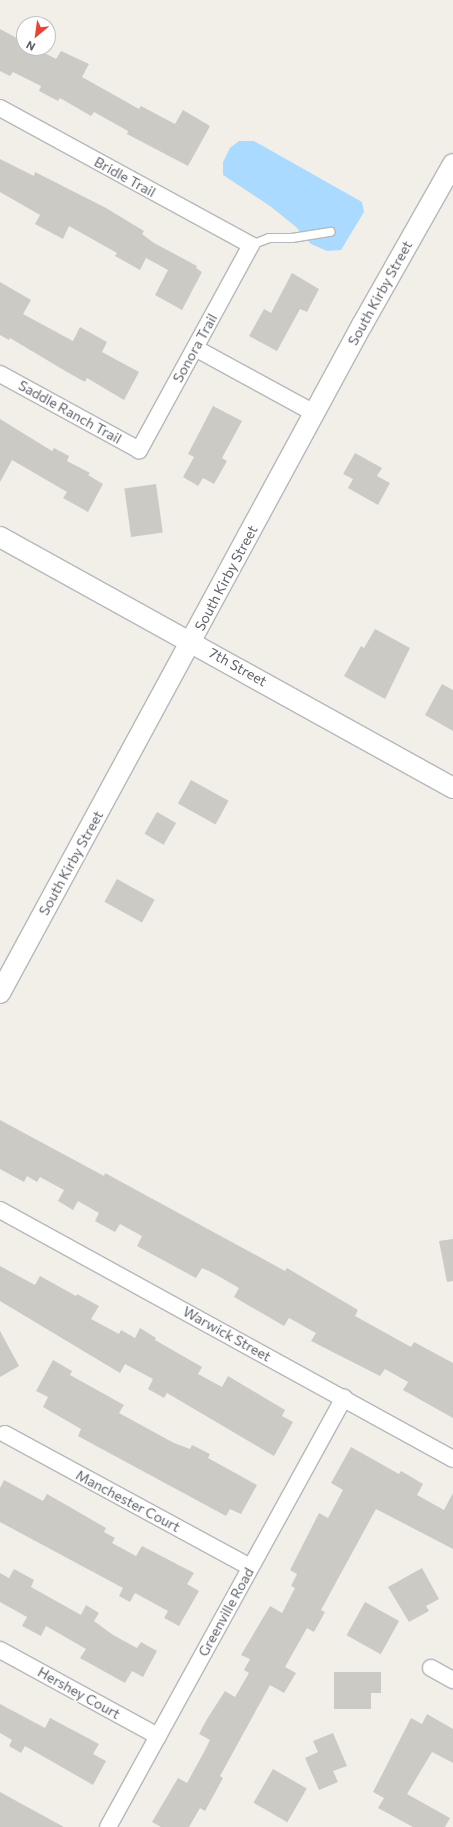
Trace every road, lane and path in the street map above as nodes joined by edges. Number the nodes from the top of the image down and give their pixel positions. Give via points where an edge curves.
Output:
1 (0, 108) edge
2 (453, 164) edge
3 (331, 232) dead end
4 (251, 245) junction
5 (195, 348) junction
6 (0, 374) edge
7 (314, 413) junction
8 (139, 450) joint
9 (0, 537) edge
10 (192, 641) junction
11 (453, 788) edge
12 (0, 993) edge
13 (0, 1210) edge
14 (344, 1398) junction
15 (5, 1434) dead end
16 (453, 1459) edge
17 (250, 1567) junction
18 (0, 1650) edge
19 (432, 1668) dead end
20 (453, 1680) edge
21 (158, 1736) junction
22 (108, 1827) edge

1 - 4 street, Bridle Trail
2 - 7 street, South Kirby Street
3 - 4 lane via 292,238 269,238
4 - 5 street, Sonora Trail
5 - 7 street
5 - 8 street, Sonora Trail
6 - 8 street, Saddle Ranch Trail
7 - 10 street, South Kirby Street
9 - 10 street, 7th Street
10 - 11 street, 7th Street
10 - 12 street, South Kirby Street
13 - 14 street, Warwick Street
14 - 16 street, Warwick Street
14 - 17 street, Greenville Road
15 - 17 street, Manchester Court
17 - 21 street, Greenville Road
18 - 21 street, Hershey Court
19 - 20 street
21 - 22 street, Greenville Road

